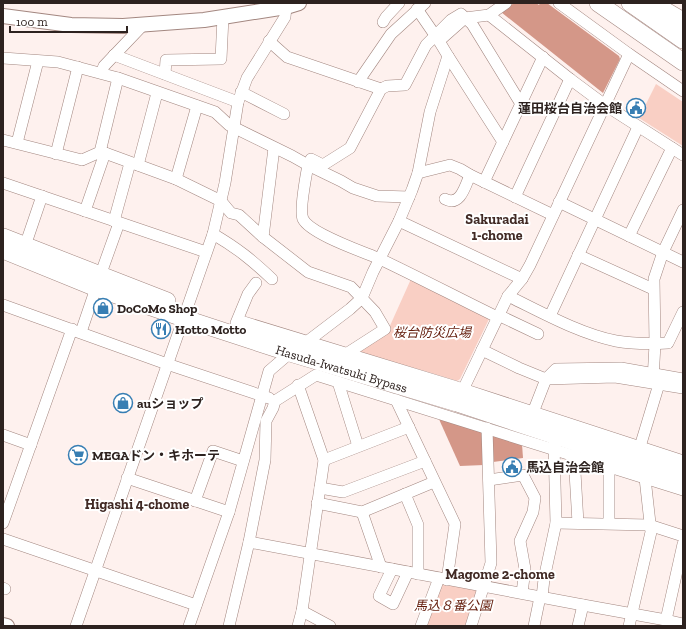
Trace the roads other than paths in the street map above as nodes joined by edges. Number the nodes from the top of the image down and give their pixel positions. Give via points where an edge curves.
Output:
1 (299, 3) edge
2 (399, 3) edge
3 (506, 3) edge
4 (559, 3) edge
5 (598, 3) edge
6 (630, 3) edge
7 (652, 3) edge
8 (421, 6) edge
9 (286, 7) junction
10 (392, 12) junction
11 (489, 14) junction
12 (3, 16) edge
13 (223, 17) junction
14 (465, 18) junction
15 (383, 22) dead end
16 (683, 22) edge
17 (403, 23) junction
18 (142, 24) junction
19 (437, 39) junction
20 (683, 40) edge
21 (269, 41) junction
22 (629, 54) junction
23 (114, 55) junction
24 (448, 56) junction
25 (543, 57) junction
26 (3, 58) edge
27 (38, 61) junction
28 (683, 62) edge
29 (78, 67) junction
30 (101, 73) junction
31 (165, 74) junction
32 (118, 78) junction
33 (570, 79) junction
34 (358, 82) junction
35 (382, 89) junction
36 (683, 91) edge
37 (157, 93) junction
38 (239, 97) junction
39 (521, 104) junction
40 (605, 105) junction
41 (197, 106) junction
42 (284, 114) dead end
43 (234, 122) junction
44 (638, 127) junction
45 (3, 140) edge
46 (503, 142) junction
47 (17, 143) junction
48 (274, 148) junction
49 (672, 148) junction
50 (102, 153) junction
51 (56, 154) junction
52 (683, 155) edge
53 (134, 164) junction
54 (308, 165) junction
55 (418, 173) junction
56 (470, 175) junction
57 (176, 179) junction
58 (484, 182) junction
59 (3, 183) edge
60 (42, 196) junction
61 (409, 197) junction
62 (515, 197) junction
63 (445, 199) dead end
64 (221, 200) junction
65 (559, 202) junction
66 (683, 210) edge
67 (86, 211) junction
68 (554, 215) junction
69 (595, 219) junction
70 (399, 221) junction
71 (116, 222) junction
72 (213, 234) junction
73 (629, 236) junction
74 (3, 237) edge
75 (263, 237) junction
76 (25, 246) junction
77 (3, 250) edge
78 (206, 252) junction
79 (663, 252) junction
80 (578, 256) junction
81 (380, 259) junction
82 (683, 262) edge
83 (272, 279) dead end
84 (522, 279) junction
85 (98, 282) junction
86 (256, 283) dead end
87 (653, 290) junction
88 (508, 296) junction
89 (362, 298) junction
90 (3, 305) edge
91 (683, 312) edge
92 (185, 313) junction
93 (498, 316) junction
94 (550, 316) junction
95 (236, 323) junction
96 (76, 331) junction
97 (538, 334) dead end
98 (655, 344) junction
99 (297, 349) junction
100 (482, 350) junction
101 (343, 356) junction
102 (167, 364) junction
103 (546, 379) junction
104 (683, 379) edge
105 (655, 380) junction
106 (338, 382) junction
107 (298, 385) junction
108 (683, 388) edge
109 (262, 396) junction
110 (459, 398) junction
111 (275, 400) junction
112 (396, 400) junction
113 (532, 415) junction
114 (409, 427) junction
115 (487, 428) junction
116 (3, 435) edge
117 (554, 442) junction
118 (31, 445) junction
119 (358, 446) junction
120 (639, 450) junction
121 (574, 455) junction
122 (324, 460) junction
123 (243, 461) junction
124 (425, 461) junction
125 (683, 464) edge
126 (609, 466) junction
127 (127, 478) junction
128 (645, 478) junction
129 (683, 478) edge
130 (489, 480) junction
131 (434, 482) junction
132 (320, 488) junction
133 (683, 490) edge
134 (405, 494) junction
135 (195, 501) junction
136 (317, 504) junction
137 (229, 512) junction
138 (362, 512) junction
139 (3, 523) edge
140 (556, 523) junction
141 (578, 523) junction
142 (609, 523) junction
143 (649, 525) junction
144 (681, 533) edge
145 (3, 539) edge
146 (249, 542) junction
147 (683, 544) edge
148 (310, 554) junction
149 (386, 568) junction
150 (95, 570) junction
151 (413, 573) junction
152 (443, 579) junction
153 (483, 586) junction
154 (522, 593) junction
155 (541, 597) junction
156 (196, 605) junction
157 (583, 605) junction
158 (302, 612) junction
159 (631, 614) junction
160 (674, 623) edge
161 (3, 624) edge
162 (8, 626) edge
163 (76, 626) edge
164 (189, 626) edge
165 (229, 626) edge
166 (298, 626) edge
167 (330, 626) edge
168 (421, 626) edge
169 (471, 626) edge
170 (534, 626) edge
171 (578, 626) edge
172 (629, 626) edge

1 - 9 main road
2 - 10 street
3 - 11 street
4 - 22 street
5 - 28 highway
6 - 20 highway
7 - 16 highway
8 - 17 street
8 - 19 street
9 - 13 main road
9 - 21 street via 285,17
10 - 15 street
10 - 17 street
11 - 14 street
11 - 25 street
12 - 18 main road via 77,25
13 - 18 main road
13 - 31 street via 221,59 166,60
14 - 19 street
14 - 39 street via 472,24
17 - 34 street via 391,34
18 - 23 street
19 - 24 street
19 - 35 street via 426,45 404,84
21 - 34 street via 287,57
21 - 38 street
22 - 36 street
22 - 40 street
23 - 30 street
23 - 31 street
24 - 46 street
24 - 55 street via 430,112
25 - 33 street
25 - 39 street
26 - 27 street
27 - 29 street
27 - 47 street
29 - 30 street
29 - 51 street
30 - 32 street
31 - 38 street
32 - 37 street
32 - 50 street
33 - 40 street
33 - 62 street
34 - 35 street
35 - 43 street via 350,148 323,165
37 - 41 street
37 - 53 street
38 - 42 street
38 - 43 street
39 - 46 street
40 - 44 street
40 - 65 street
41 - 43 street via 215,112 229,124
41 - 57 street
43 - 48 street
43 - 64 street
44 - 49 street
44 - 69 street
45 - 47 street
46 - 58 street
47 - 51 street
48 - 54 street
48 - 75 street
49 - 52 street
49 - 73 street
50 - 51 street via 82,160
50 - 53 street
50 - 67 street
53 - 57 street
53 - 71 street
54 - 61 street via 353,188 377,196
54 - 81 street via 302,219 309,226 336,241
55 - 56 street via 450,166
55 - 61 street
56 - 58 street
56 - 63 street via 461,195 455,201
57 - 64 street
58 - 62 street
59 - 60 street
60 - 67 street
60 - 76 street
61 - 70 street
62 - 68 street
64 - 72 street
64 - 75 street via 232,213 239,215
65 - 68 street
65 - 69 street
66 - 79 street
67 - 71 street
68 - 84 street
69 - 73 street
69 - 80 street
70 - 81 street
70 - 84 street
71 - 78 street
71 - 85 street
72 - 78 street
72 - 83 street via 251,258
73 - 79 street
74 - 76 highway, Hasuda-Iwatsuki Bypass
75 - 89 street via 308,272 351,287
76 - 85 highway, Hasuda-Iwatsuki Bypass
77 - 85 highway, Hasuda-Iwatsuki Bypass
78 - 92 street
79 - 82 street
79 - 87 street via 656,268
80 - 87 street
80 - 94 street
81 - 89 street
81 - 93 street
84 - 88 street
85 - 92 highway, Hasuda-Iwatsuki Bypass
85 - 96 street
86 - 95 street via 248,294
87 - 98 street
88 - 93 street
88 - 94 street
89 - 99 street
89 - 101 street via 375,312 385,329
90 - 96 street
91 - 98 street via 668,343
92 - 95 highway, Hasuda-Iwatsuki Bypass
92 - 99 highway, Hasuda-Iwatsuki Bypass
92 - 102 street
93 - 97 street
93 - 100 street
94 - 98 street via 583,331 616,341
95 - 99 highway, Hasuda-Iwatsuki Bypass
96 - 102 street
96 - 118 street
98 - 105 street
99 - 101 highway, Hasuda-Iwatsuki Bypass
99 - 109 street via 269,372
99 - 110 highway, Hasuda-Iwatsuki Bypass
100 - 103 street
100 - 110 street
101 - 110 highway, Hasuda-Iwatsuki Bypass
102 - 109 street
102 - 127 street
103 - 105 street via 615,377
103 - 113 street
104 - 105 street
105 - 108 street
105 - 120 street
106 - 107 street via 316,374
106 - 112 street
106 - 119 street
107 - 111 street
107 - 122 street
109 - 111 street
109 - 123 street
110 - 113 highway, Hasuda-Iwatsuki Bypass
110 - 117 highway, Hasuda-Iwatsuki Bypass
111 - 146 street via 266,422 266,460
112 - 114 street
112 - 115 street
113 - 120 highway, Hasuda-Iwatsuki Bypass
114 - 119 street
114 - 124 street
115 - 117 street
115 - 130 street
116 - 118 street
117 - 121 street
117 - 129 highway, Hasuda-Iwatsuki Bypass
117 - 140 street
118 - 139 street
119 - 122 street
120 - 125 highway, Hasuda-Iwatsuki Bypass
121 - 126 street
121 - 141 street
122 - 132 street
123 - 135 street via 213,451
123 - 137 street
124 - 131 street
124 - 132 street via 343,492
126 - 128 street
126 - 142 street
127 - 135 street
127 - 150 street
128 - 133 street
128 - 143 street
130 - 153 street via 491,563
130 - 154 street via 523,476 535,498 533,512 520,541 525,569
131 - 134 street
131 - 152 street via 455,524
132 - 136 street
134 - 138 street
134 - 151 street via 418,525
135 - 137 street
136 - 138 street
136 - 148 street
137 - 156 street
138 - 149 street
140 - 141 street
140 - 155 street
141 - 142 street
142 - 143 street
143 - 144 street
143 - 159 street via 651,532
145 - 150 street
146 - 148 street
146 - 165 street
147 - 160 street
148 - 149 street
148 - 158 street
149 - 151 street
149 - 151 street via 379,596 393,604
150 - 156 street
150 - 163 street
151 - 152 street
152 - 153 street
152 - 168 street
153 - 154 street
153 - 169 street
154 - 155 street
155 - 157 street
155 - 170 street
156 - 164 street
157 - 159 street
157 - 171 street
158 - 166 street
158 - 167 street
159 - 160 street
159 - 172 street
161 - 162 main road

